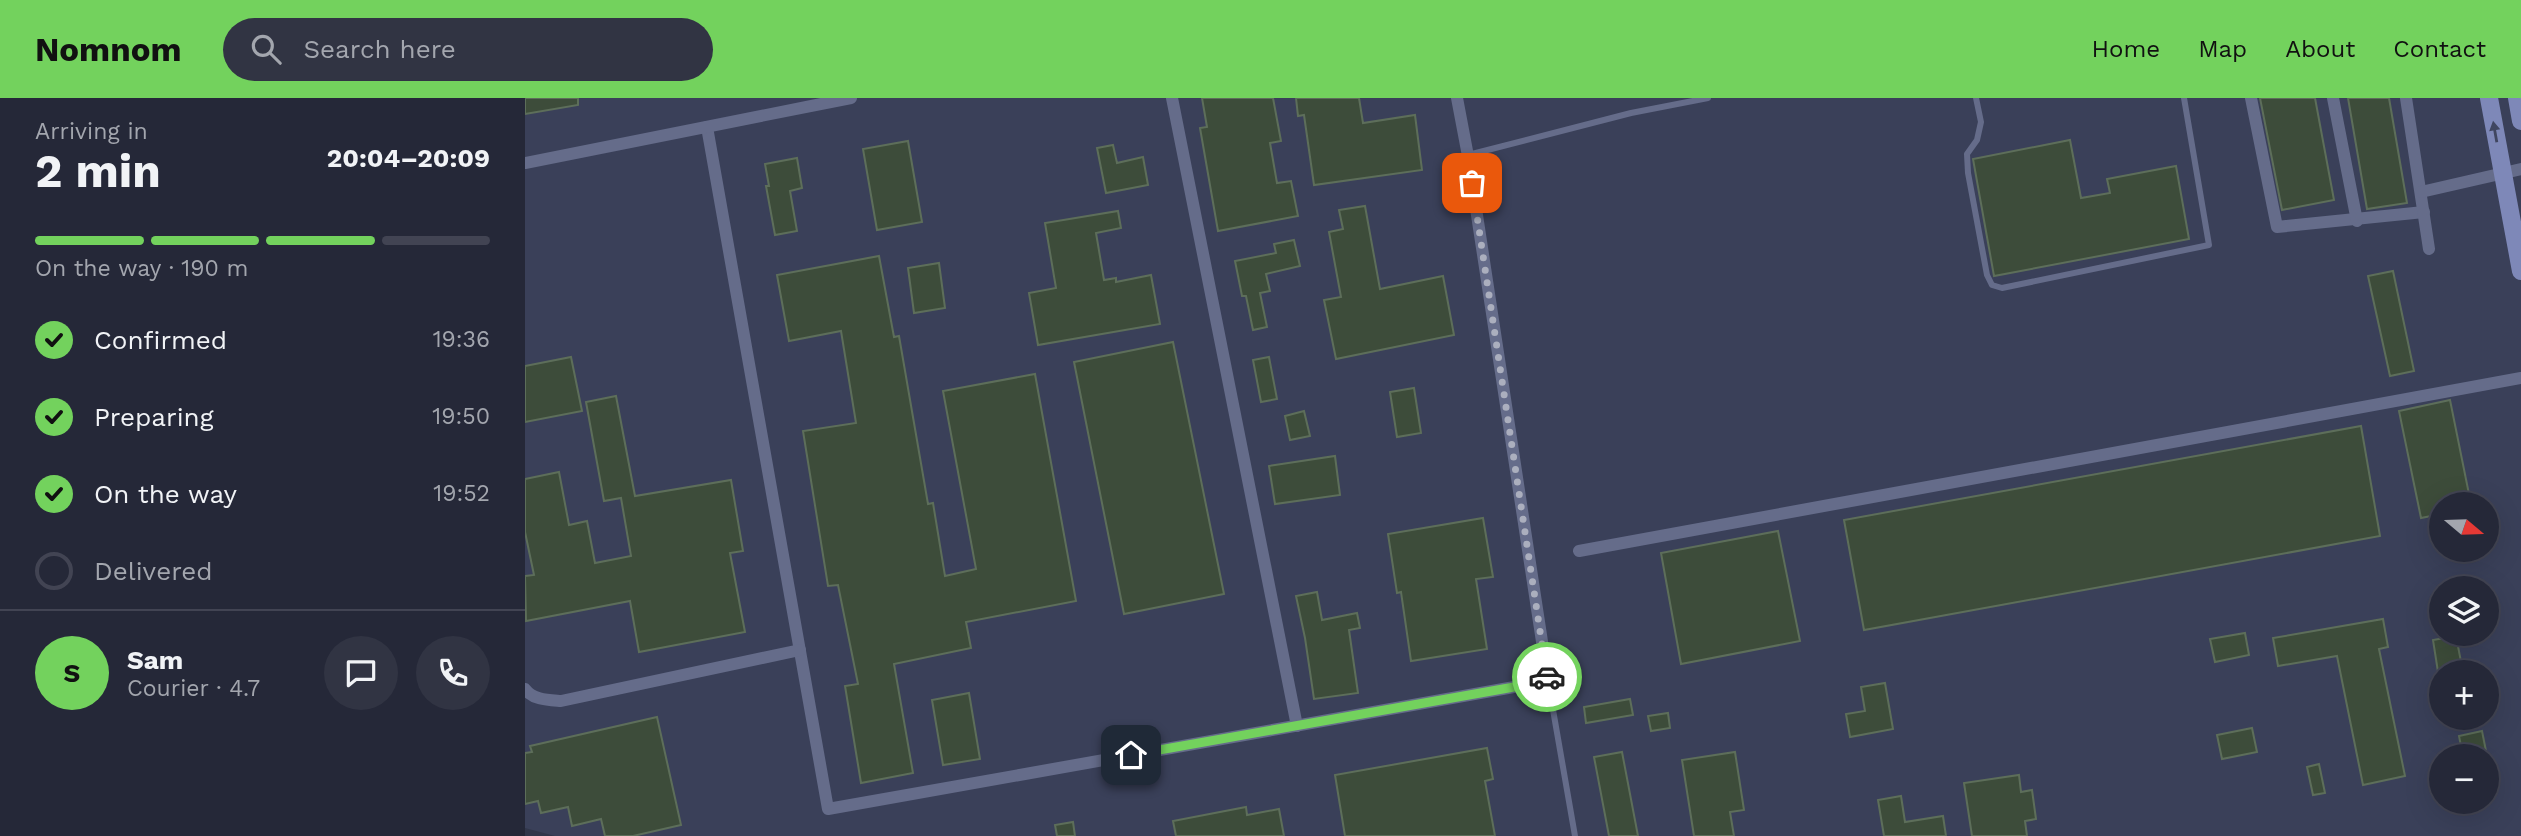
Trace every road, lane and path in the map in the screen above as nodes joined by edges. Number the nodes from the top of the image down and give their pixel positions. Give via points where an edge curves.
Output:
1 (851, 98) edge
2 (1172, 98) edge
3 (1457, 98) edge
4 (1708, 98) edge
5 (1976, 98) edge
6 (2184, 98) edge
7 (2251, 98) edge
8 (2333, 98) edge
9 (2406, 98) edge
10 (2489, 98) edge
11 (2517, 98) edge
12 (2521, 121) edge
13 (706, 127) junction
14 (1468, 156) junction
15 (525, 163) edge
16 (2521, 169) edge
17 (2503, 174) junction
18 (2421, 192) junction
19 (2424, 212) junction
20 (2357, 221) junction
21 (2430, 249) dead end
22 (2521, 271) edge
23 (2521, 378) edge
24 (1579, 551) dead end
25 (800, 650) junction
26 (1548, 681) junction
27 (525, 689) edge
28 (1297, 726) junction
29 (1574, 836) edge

1 - 13 street
2 - 28 street
3 - 14 street
4 - 14 lane via 1631,113
5 - 6 lane via 1981,122 1977,140 1967,154 1968,173 1987,275 1992,285 2002,288 2209,245
7 - 20 street via 2277,227
8 - 20 street
9 - 18 street
17 -> 10 main road
11 - 12 main road
13 - 15 street
13 - 25 street
14 - 26 street
16 - 17 street
17 - 18 street
17 - 22 main road
18 - 19 street
19 - 20 street
19 - 21 street
23 - 24 street
25 - 27 street via 561,701 540,698
25 - 28 street via 828,809
26 - 28 street
26 - 29 lane

